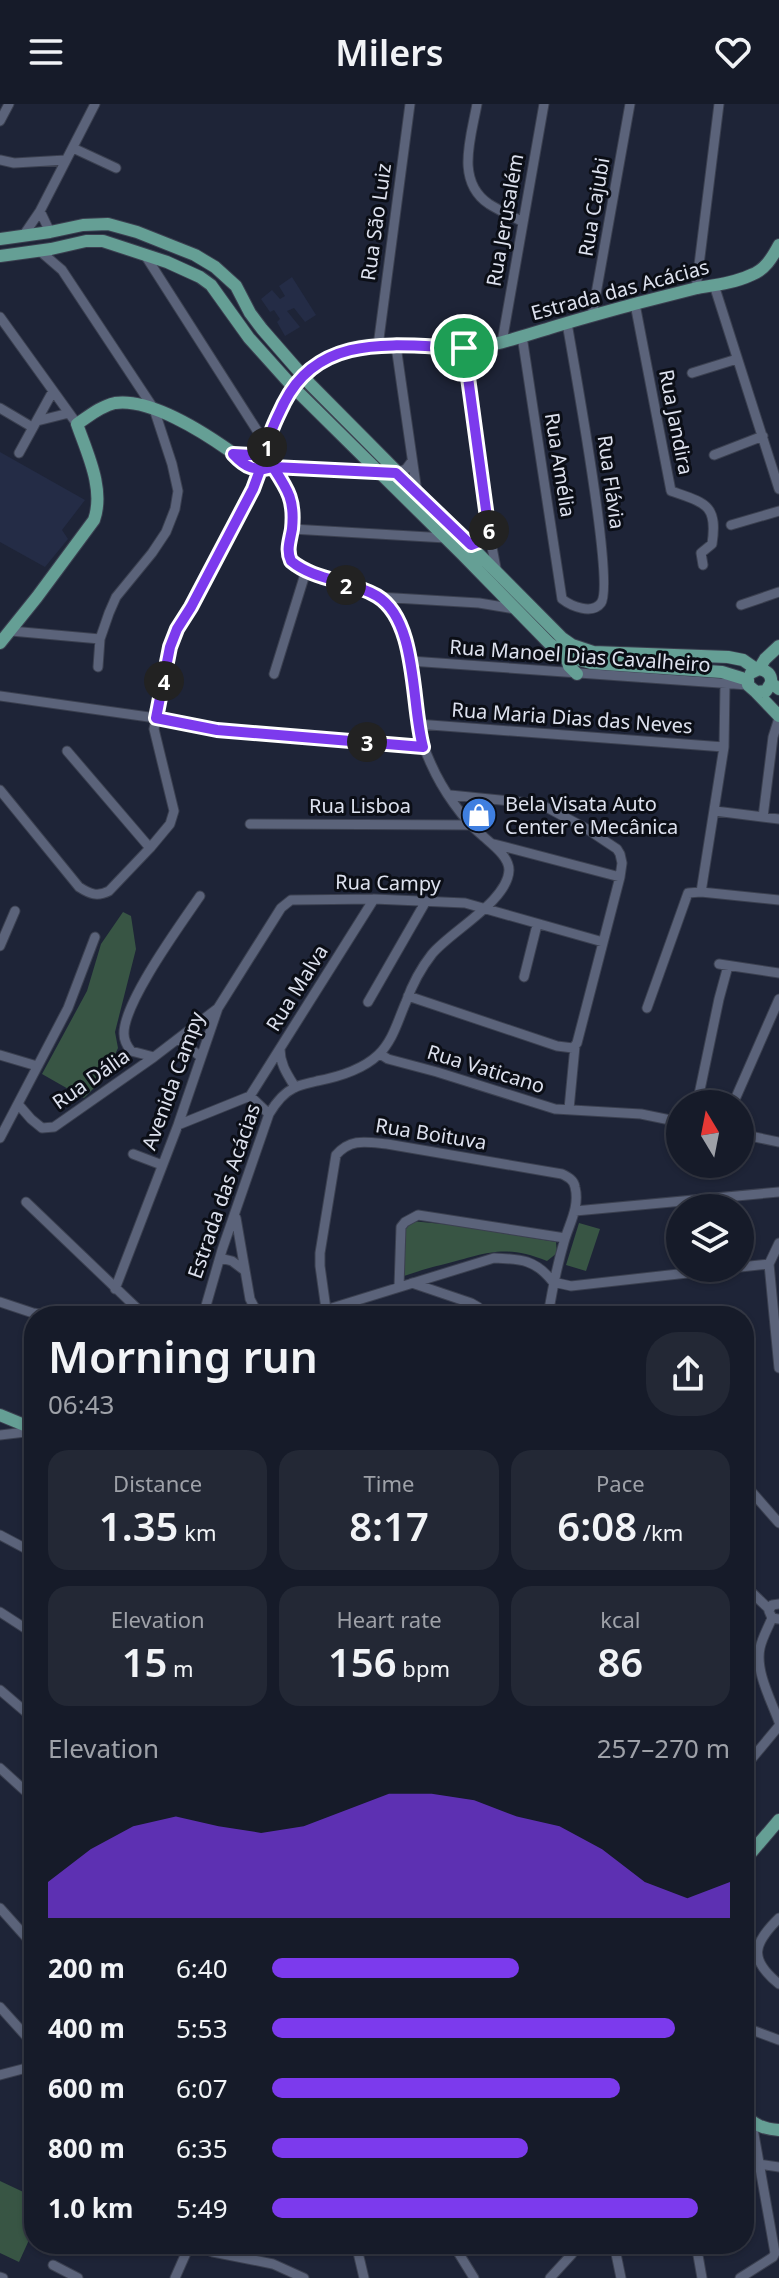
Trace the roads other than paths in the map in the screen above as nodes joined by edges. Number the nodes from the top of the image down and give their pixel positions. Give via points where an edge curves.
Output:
1 (9, 104) edge
2 (95, 104) edge
3 (410, 104) edge
4 (477, 104) edge
5 (544, 104) edge
6 (630, 104) edge
7 (719, 104) edge
8 (0, 121) edge
9 (73, 148) junction
10 (0, 160) edge
11 (66, 160) junction
12 (116, 168) dead end
13 (40, 211) junction
14 (523, 222) junction
15 (50, 232) junction
16 (23, 236) junction
17 (0, 239) edge
18 (62, 247) junction
19 (778, 249) edge
20 (40, 251) junction
21 (145, 255) junction
22 (0, 256) edge
23 (167, 262) junction
24 (62, 270) junction
25 (159, 278) junction
26 (714, 285) junction
27 (696, 289) junction
28 (635, 304) junction
29 (592, 316) junction
30 (0, 317) edge
31 (567, 323) junction
32 (262, 329) junction
33 (522, 336) junction
34 (249, 338) junction
35 (502, 342) junction
36 (378, 346) junction
37 (396, 346) junction
38 (464, 348) junction
39 (737, 359) junction
40 (692, 373) dead end
41 (303, 377) junction
42 (293, 387) junction
43 (53, 391) junction
44 (0, 408) edge
45 (154, 409) junction
46 (73, 419) junction
47 (34, 424) junction
48 (763, 436) junction
49 (19, 453) dead end
50 (714, 455) dead end
51 (267, 460) junction
52 (412, 461) junction
53 (378, 471) junction
54 (396, 473) junction
55 (779, 489) edge
56 (417, 492) junction
57 (779, 511) edge
58 (436, 520) junction
59 (731, 525) dead end
60 (292, 529) junction
61 (489, 532) junction
62 (446, 538) junction
63 (471, 545) junction
64 (703, 565) dead end
65 (306, 571) junction
66 (497, 573) junction
67 (504, 589) junction
68 (779, 592) edge
69 (378, 597) junction
70 (562, 599) joint
71 (479, 603) junction
72 (741, 605) dead end
73 (515, 609) junction
74 (3, 638) edge
75 (100, 639) junction
76 (779, 646) edge
77 (566, 656) junction
78 (410, 661) junction
79 (98, 667) dead end
80 (274, 674) dead end
81 (577, 674) junction
82 (753, 679) junction
83 (775, 681) edge
84 (725, 685) junction
85 (0, 696) edge
86 (766, 702) junction
87 (779, 707) edge
88 (779, 717) edge
89 (156, 718) junction
90 (417, 724) junction
91 (423, 747) junction
92 (724, 747) junction
93 (67, 751) dead end
94 (2, 794) edge
95 (450, 795) junction
96 (715, 811) junction
97 (763, 817) junction
98 (779, 819) edge
99 (250, 824) dead end
100 (470, 825) junction
101 (491, 843) junction
102 (150, 848) junction
103 (620, 877) junction
104 (701, 892) junction
105 (200, 896) dead end
106 (374, 899) junction
107 (291, 900) joint
108 (779, 900) edge
109 (426, 901) junction
110 (484, 908) junction
111 (15, 911) dead end
112 (537, 925) junction
113 (95, 937) dead end
114 (603, 942) junction
115 (0, 946) edge
116 (779, 973) edge
117 (524, 977) dead end
118 (408, 996) junction
119 (779, 999) edge
120 (368, 1002) dead end
121 (218, 1008) junction
122 (647, 1008) dead end
123 (178, 1039) junction
124 (576, 1044) junction
125 (280, 1049) junction
126 (380, 1054) junction
127 (0, 1055) edge
128 (154, 1057) junction
129 (201, 1057) junction
130 (37, 1066) junction
131 (295, 1087) junction
132 (700, 1090) edge
133 (739, 1090) edge
134 (250, 1096) junction
135 (18, 1104) junction
136 (569, 1109) junction
137 (269, 1114) junction
138 (666, 1120) edge
139 (178, 1125) junction
140 (754, 1137) edge
141 (0, 1138) edge
142 (779, 1142) edge
143 (133, 1154) dead end
144 (162, 1165) junction
145 (779, 1192) edge
146 (26, 1202) dead end
147 (575, 1211) junction
148 (235, 1214) junction
149 (565, 1238) junction
150 (779, 1243) edge
151 (220, 1258) junction
152 (769, 1264) junction
153 (754, 1266) edge
154 (244, 1270) junction
155 (443, 1273) junction
156 (666, 1275) edge
157 (553, 1282) junction
158 (412, 1283) junction
159 (399, 1287) junction
160 (115, 1289) junction
161 (446, 1295) junction
162 (0, 1302) edge
163 (134, 1306) edge
164 (206, 1306) edge
165 (254, 1306) edge
166 (326, 1306) edge
167 (336, 1306) edge
168 (475, 1306) edge
169 (549, 1306) edge
170 (24, 1310) edge
171 (779, 1368) edge
172 (0, 1415) edge
173 (24, 1426) edge
174 (24, 1431) edge
175 (0, 1435) edge
176 (754, 1494) edge
177 (779, 1523) edge
178 (0, 1535) edge
179 (24, 1548) edge
180 (754, 1594) edge
181 (0, 1612) edge
182 (775, 1612) edge
183 (24, 1628) edge
184 (0, 1690) edge
185 (24, 1710) edge
186 (779, 1724) edge
187 (754, 1755) edge
188 (0, 1768) edge
189 (24, 1790) edge
190 (779, 1820) edge
191 (754, 1847) edge
192 (1, 1911) edge
193 (779, 1918) edge
194 (24, 1935) edge
195 (779, 1984) edge
196 (0, 2007) edge
197 (754, 2031) edge
198 (24, 2034) edge
199 (779, 2040) edge
200 (24, 2069) edge
201 (0, 2075) edge
202 (754, 2121) edge
203 (779, 2130) edge
204 (754, 2143) edge
205 (759, 2164) junction
206 (779, 2167) edge
207 (776, 2242) edge
208 (186, 2254) edge
209 (223, 2254) edge
210 (358, 2254) edge
211 (459, 2254) edge
212 (572, 2254) dead end
213 (616, 2254) edge
214 (698, 2254) edge
215 (53, 2265) dead end
216 (78, 2278) edge
217 (175, 2278) edge
218 (304, 2278) edge
219 (364, 2278) edge
220 (474, 2278) edge
221 (550, 2278) edge
222 (621, 2278) edge
223 (702, 2278) edge
224 (740, 2278) edge

1 - 8 street
2 - 9 street
3 - 36 street, Rua São Luiz
4 - 14 street via 468,157 470,183 489,204
5 - 14 street, Rua Jerusalém
6 - 29 street, Rua Cajubi
7 - 27 street
9 - 11 street
9 - 12 street
10 - 11 street
11 - 13 street
13 - 15 street
13 - 16 street
14 - 35 street, Rua Jerusalém
15 - 16 main road
15 - 32 main road via 108,224 195,255 236,286
16 - 17 main road
18 - 20 main road
18 - 21 main road via 103,241
18 - 24 street
19 - 26 main road, Estrada das Acácias via 753,275
20 - 22 main road
20 - 24 street
21 - 23 main road
21 - 25 street
23 - 25 street
23 - 34 main road via 211,285
24 - 45 street
25 - 51 street
26 - 27 main road, Estrada das Acácias
26 - 39 street
27 - 28 main road, Estrada das Acácias
28 - 29 main road, Estrada das Acácias
28 - 64 street, Rua Jandira via 671,491 707,505 713,514 712,544 701,553
29 - 31 main road, Estrada das Acácias
30 - 43 street
31 - 33 main road, Estrada das Acácias
31 - 70 street, Rua Flávia via 605,587 598,606 582,609
32 - 34 main road
32 - 41 main road
33 - 35 main road, Estrada das Acácias
33 - 70 street, Rua Amélia
34 - 42 main road
35 - 38 main road, Estrada das Acácias
36 - 37 main road, Estrada das Acácias
36 - 41 main road, Estrada das Acácias via 327,357
37 - 38 main road, Estrada das Acácias
37 - 52 street
38 - 61 street
39 - 40 street
39 - 48 street
41 - 42 main road, Estrada das Acácias
41 - 54 main road
42 - 51 main road, Estrada das Acácias via 277,418
42 - 53 main road
43 - 46 street
43 - 47 street
44 - 47 street
45 - 46 main road via 118,403
45 - 51 main road via 185,423 250,469
45 - 75 street via 178,491 175,509 166,532 116,597
46 - 47 street
46 - 74 main road via 95,480 96,512 84,535
47 - 49 street
48 - 50 street
48 - 55 street
51 - 53 street
51 - 60 street via 292,498
51 - 89 street via 177,629
52 - 54 street
52 - 56 street
53 - 54 street
53 - 58 main road
54 - 56 main road
56 - 58 main road
57 - 59 street
58 - 62 main road
58 - 63 main road
60 - 62 street
60 - 65 street via 289,557
61 - 63 street
61 - 66 street
62 - 67 main road
63 - 66 main road
65 - 69 street
65 - 80 street
66 - 67 main road
67 - 71 street
67 - 73 main road
67 - 82 main road via 572,645 593,652 728,657 743,660
68 - 72 street
69 - 71 street
69 - 78 street via 401,627
71 - 73 street
73 - 77 main road
74 - 75 street
75 - 79 street
76 - 82 main road
77 - 81 main road
77 - 82 main road
78 - 81 street, Rua Manoel Dias Cavalheiro
78 - 90 street
81 - 84 street, Rua Manoel Dias Cavalheiro
82 - 83 main road via 766,671
82 - 83 main road via 766,691
82 - 84 street, Rua Manoel Dias Cavalheiro
82 - 86 main road
84 - 92 street
85 - 89 street
86 - 87 street
86 - 88 main road
88 - 97 street
89 - 91 street via 217,730
89 - 102 street via 155,737 174,811
90 - 91 street
90 - 92 street, Rua Maria Dias das Neves
91 - 95 street
92 - 96 street
93 - 102 street
94 - 102 street via 89,894 109,891
95 - 100 street
95 - 103 street via 548,808 617,849
96 - 97 street
96 - 104 street
97 - 98 street
99 - 100 street, Rua Lisboa
100 - 101 street
101 - 103 street
101 - 110 street via 506,860 508,874
103 - 114 street
104 - 108 street
104 - 122 street via 688,893
105 - 128 street, Rua Dália via 127,1018 124,1038 131,1051
106 - 107 street, Rua Campy
106 - 109 street, Rua Campy
106 - 125 street, Rua Malva
107 - 121 street, Avenida Campy
109 - 110 street, Rua Campy
109 - 120 street
110 - 112 street, Rua Campy
110 - 118 street via 432,953
111 - 115 street
112 - 114 street, Rua Campy
112 - 117 street
113 - 130 street via 68,1008
114 - 124 street
116 - 132 street via 723,965
118 - 124 street via 557,1046 569,1049
118 - 126 street
119 - 133 street
121 - 123 street, Rua Dália
121 - 129 street, Avenida Campy
123 - 128 street, Rua Dália
123 - 129 street
124 - 136 street
125 - 131 street
125 - 134 street, Rua Malva
126 - 131 street via 352,1071
126 - 136 street, Rua Vaticano
127 - 130 street
128 - 135 street, Rua Dália via 49,1128 36,1124
129 - 139 street, Avenida Campy
130 - 135 street
131 - 137 street, Estrada das Acácias
134 - 137 street
134 - 139 street
135 - 141 street
136 - 138 street, Rua Vaticano
137 - 148 street, Estrada das Acácias
139 - 144 street, Avenida Campy
140 - 142 street
143 - 144 street
144 - 160 street, Avenida Campy
145 - 147 street
146 - 160 street
147 - 149 street
147 - 166 street, Rua Boituva via 576,1188 562,1174 387,1144 351,1143 336,1155 323,1225 320,1266
148 - 151 street, Estrada das Acácias
148 - 154 street
149 - 157 street
149 - 159 street via 418,1215 401,1227
150 - 152 street
151 - 154 street
151 - 164 street, Estrada das Acácias
152 - 153 street
152 - 171 street
154 - 165 street
155 - 157 street via 494,1258 513,1259 533,1263
155 - 158 street
155 - 161 street
156 - 157 street via 571,1286
157 - 169 street
158 - 159 street
158 - 161 street
159 - 167 street
160 - 163 street
161 - 168 street
162 - 170 street
172 - 173 main road
174 - 175 street
176 - 177 street
178 - 179 street
180 - 182 street
181 - 183 street
182 - 186 street via 759,1656
184 - 185 street
186 - 187 street
188 - 189 street
190 - 191 main road
192 - 194 street
193 - 195 street via 757,1947 761,1967
196 - 198 street
197 - 199 street
200 - 201 street
202 - 203 main road
204 - 205 street
205 - 206 street
205 - 207 street
207 - 224 street via 773,2257
208 - 217 street
209 - 218 street via 273,2264
210 - 219 street
211 - 220 street
212 - 221 street
213 - 222 street
214 - 223 street
215 - 216 street

